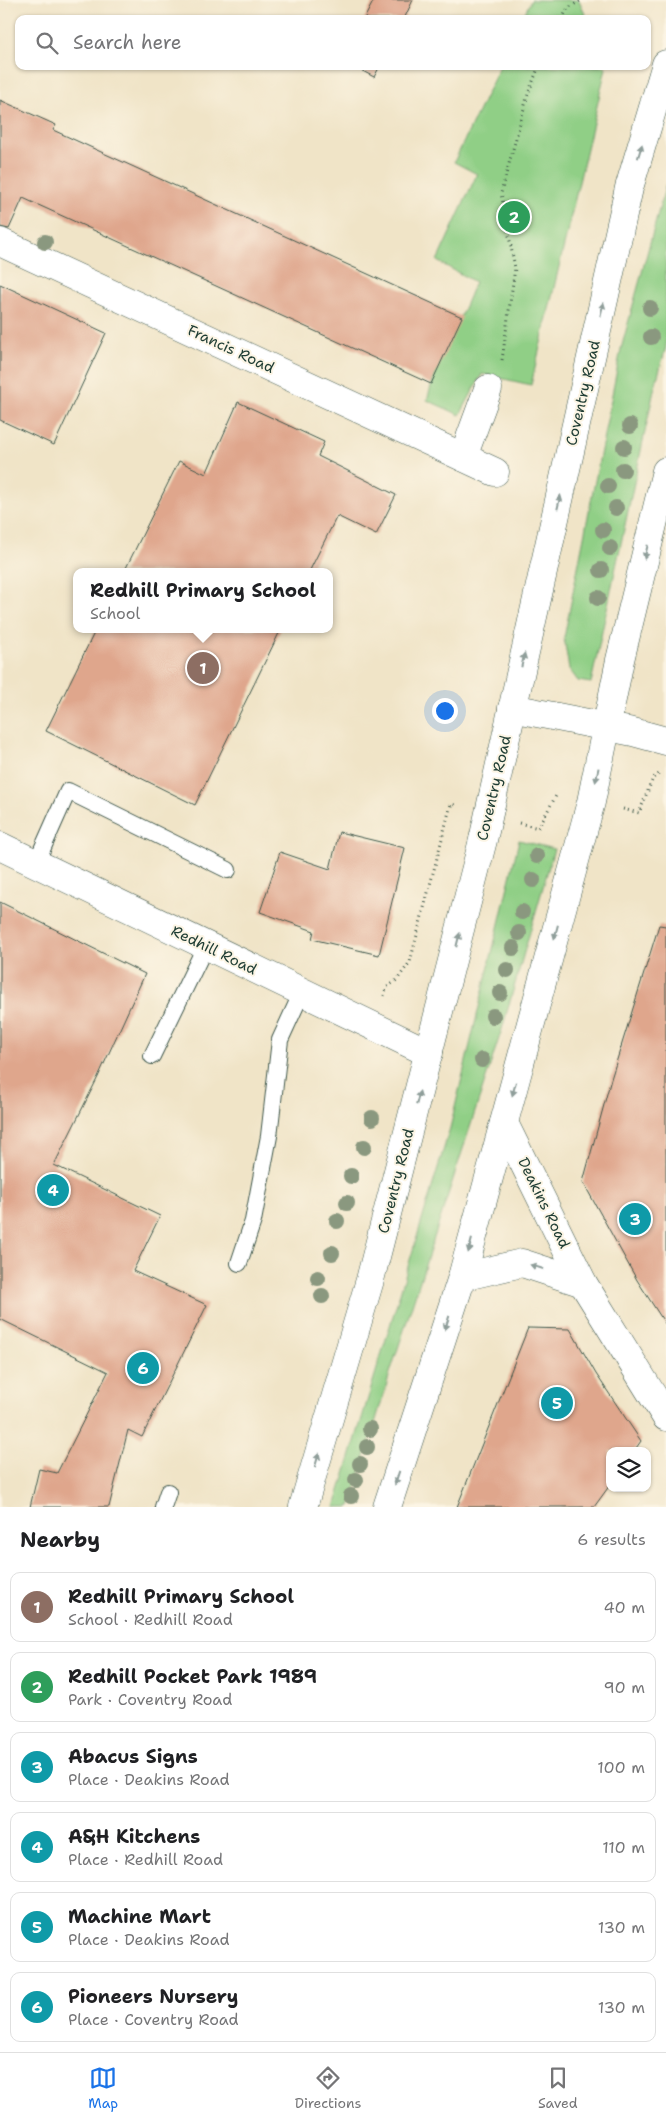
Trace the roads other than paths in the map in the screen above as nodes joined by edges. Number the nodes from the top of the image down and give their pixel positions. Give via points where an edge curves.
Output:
1 (666, 64) edge
2 (0, 242) edge
3 (488, 389) road end
4 (463, 457) junction
5 (666, 471) edge
6 (495, 472) dead end
7 (512, 708) junction
8 (607, 727) junction
9 (666, 741) edge
10 (0, 846) edge
11 (36, 863) junction
12 (228, 870) dead end
13 (206, 945) junction
14 (302, 992) junction
15 (429, 1053) junction
16 (152, 1056) dead end
17 (504, 1123) junction
18 (238, 1263) dead end
19 (462, 1277) junction
20 (583, 1283) junction
21 (666, 1417) edge
22 (303, 1507) edge
23 (387, 1507) edge

7 -> 1 main road, Coventry Road via 629,188
2 - 4 main road, Francis Road
3 - 4 main road
4 - 6 main road, Francis Road
5 -> 8 main road
7 - 8 main road
15 -> 7 main road, Coventry Road via 483,840
8 - 9 main road
8 -> 17 main road via 591,802
10 - 11 main road, Redhill Road
11 - 12 lane via 68,791
11 - 13 main road, Redhill Road
13 - 14 main road, Redhill Road
13 - 16 lane
14 - 15 main road, Redhill Road
14 - 18 lane via 280,1040 269,1136 253,1221
22 -> 15 main road, Coventry Road via 370,1280
17 -> 19 main road
17 - 20 main road, Deakins Road
20 -> 19 main road, Deakins Road via 522,1263
19 -> 23 main road
20 - 21 main road, Deakins Road

